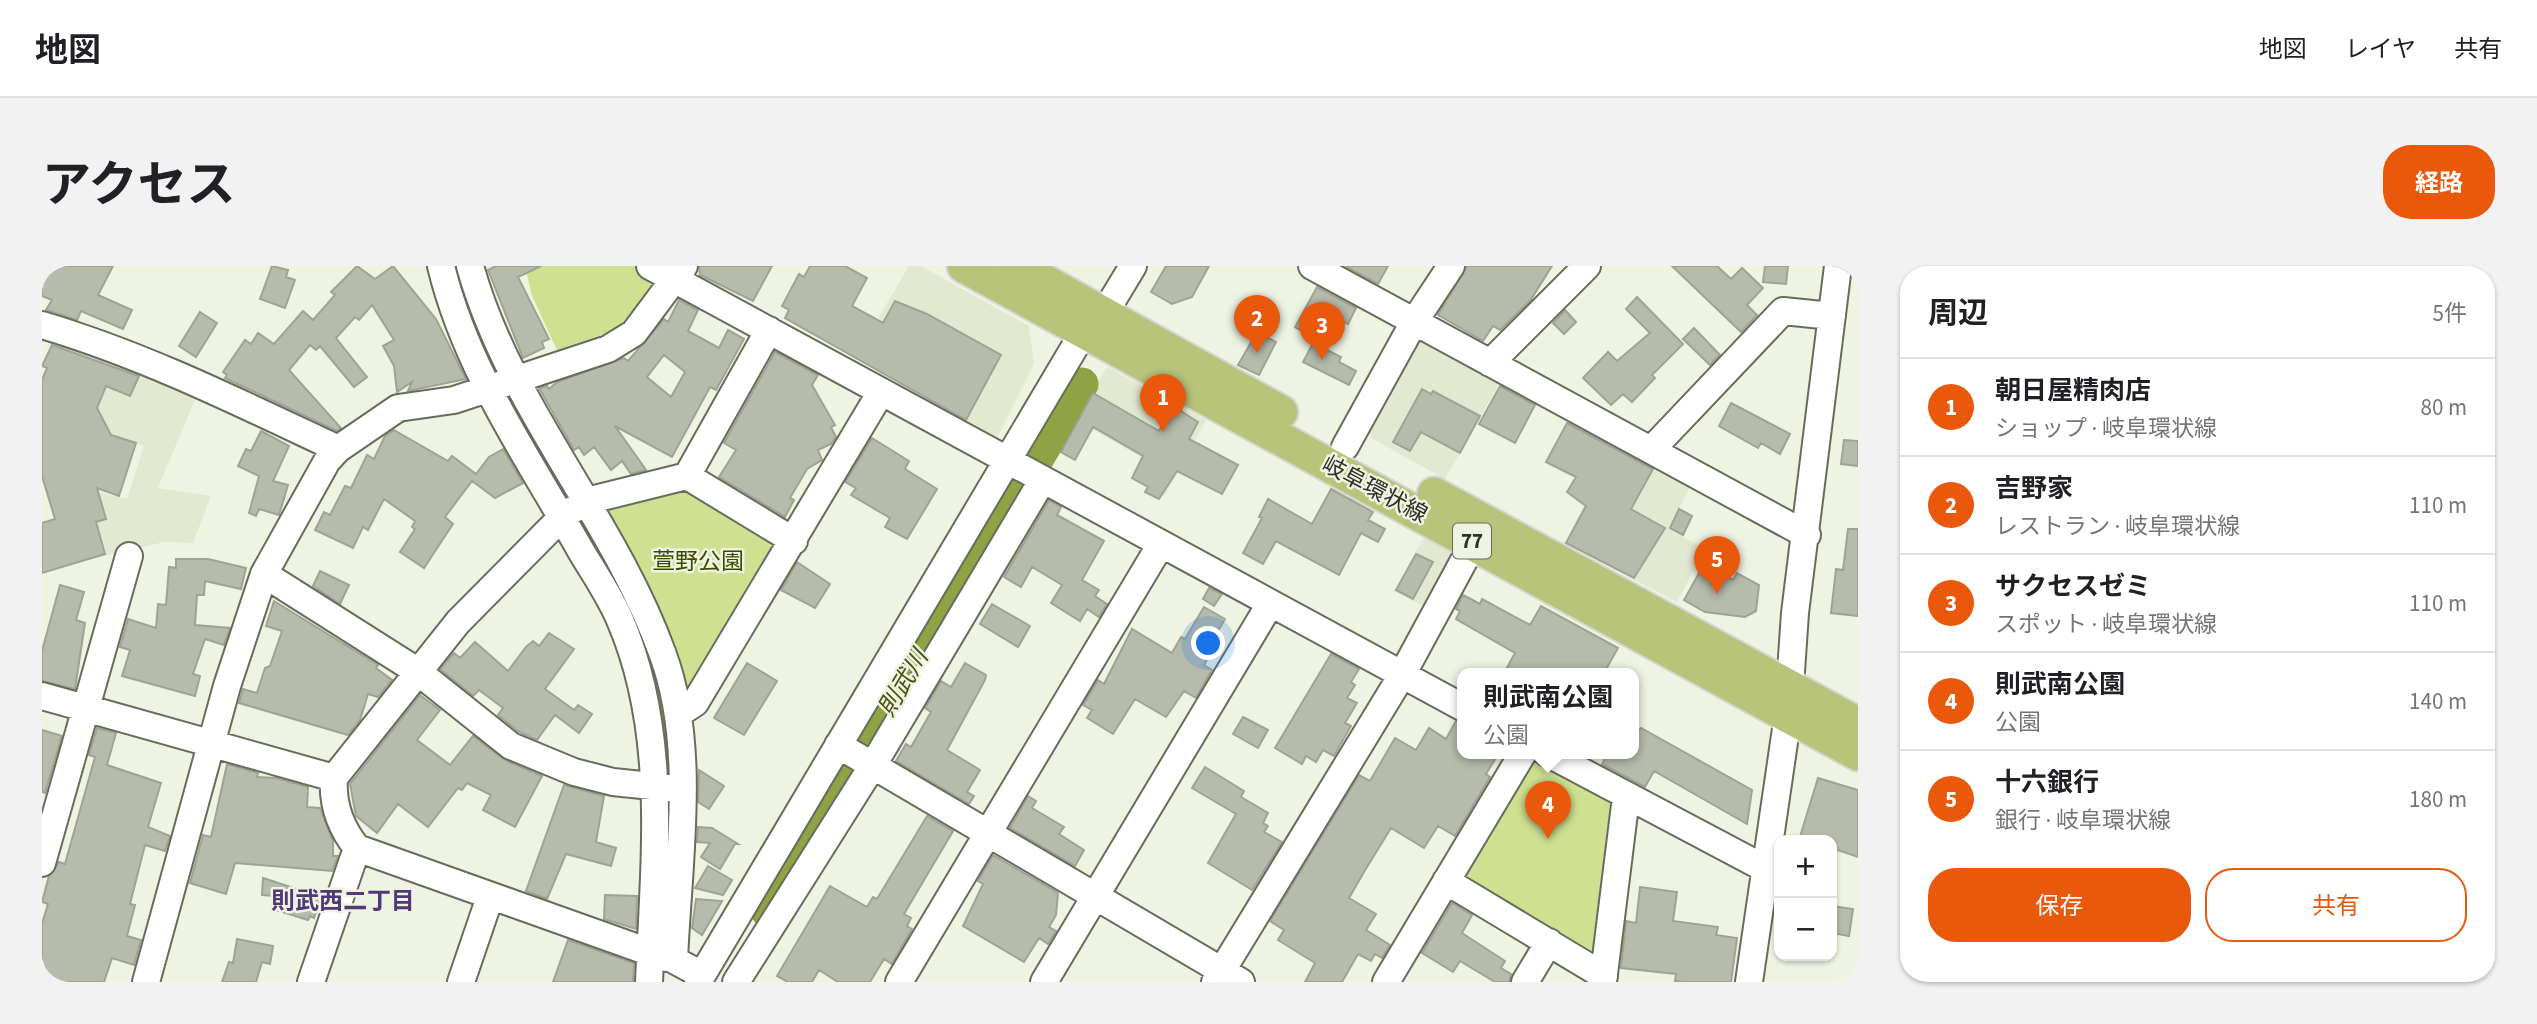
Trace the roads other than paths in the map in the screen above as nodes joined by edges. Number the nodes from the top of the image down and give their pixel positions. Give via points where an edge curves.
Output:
1 (441, 266) edge
2 (470, 266) edge
3 (650, 266) edge
4 (964, 266) edge
5 (1017, 266) edge
6 (1133, 266) edge
7 (1451, 266) edge
8 (1587, 266) edge
9 (1321, 268) edge
10 (679, 272) edge
11 (1844, 277) edge
12 (1832, 316) junction
13 (1414, 322) junction
14 (1094, 323) junction
15 (42, 325) edge
16 (769, 330) junction
17 (1490, 363) junction
18 (502, 383) junction
19 (881, 392) junction
20 (1346, 447) junction
21 (338, 449) junction
22 (1652, 449) junction
23 (1027, 472) junction
24 (687, 476) junction
25 (574, 509) junction
26 (1807, 535) junction
27 (793, 541) junction
28 (1474, 542) junction
29 (1161, 544) junction
30 (129, 556) dead end
31 (264, 574) junction
32 (1270, 604) junction
33 (417, 671) junction
34 (1402, 675) junction
35 (42, 696) edge
36 (1789, 700) junction
37 (1457, 704) edge
38 (86, 708) junction
39 (678, 714) junction
40 (1858, 724) edge
41 (213, 743) junction
42 (1858, 754) edge
43 (857, 756) junction
44 (1519, 759) edge
45 (1558, 759) edge
46 (334, 778) junction
47 (669, 788) junction
48 (1626, 797) junction
49 (988, 833) junction
50 (358, 848) junction
51 (42, 863) edge
52 (1766, 869) junction
53 (1446, 881) junction
54 (490, 897) junction
55 (1097, 897) junction
56 (1549, 942) junction
57 (662, 957) junction
58 (700, 978) edge
59 (1226, 978) edge
60 (1604, 979) edge
61 (146, 982) edge
62 (311, 982) edge
63 (461, 982) edge
64 (649, 982) edge
65 (736, 982) edge
66 (899, 982) edge
67 (1044, 982) edge
68 (1386, 982) edge
69 (1525, 982) edge
70 (1749, 982) edge

1 - 18 street via 460,329
2 - 18 street via 492,332
3 - 10 street
4 - 14 main road, 岐阜環状線 / 77
5 - 14 main road, 岐阜環状線 / 77
6 - 14 street
7 - 13 street
8 - 17 street
9 - 13 street
10 - 16 street
10 - 18 street via 623,341
11 - 12 street
12 - 22 street via 1783,311
12 - 26 street
13 - 17 street
13 - 20 street
14 - 20 main road, 岐阜環状線 / 77
14 - 23 street
14 - 28 main road, 岐阜環状線 / 77
15 - 21 street via 114,347 202,383
16 - 19 street
16 - 24 street
17 - 22 street
18 - 21 street via 454,400 398,408
18 - 25 street
19 - 23 street
19 - 27 street
20 - 36 main road, 岐阜環状線 / 77
21 - 31 street
22 - 26 street
23 - 29 street
23 - 43 street
23 - 43 street
24 - 25 street
24 - 27 street
25 - 33 street via 458,622
25 - 39 street via 643,607 664,656
25 - 47 street via 639,671
26 - 36 street
27 - 39 street via 695,703
28 - 34 street
28 - 36 main road, 岐阜環状線 / 77
29 - 32 street
29 - 49 street
30 - 38 street
31 - 33 street
31 - 41 street
32 - 34 street
32 - 55 street
33 - 46 street
33 - 47 street via 511,746 575,772
34 - 37 street
34 - 59 street
35 - 38 street
36 - 40 main road, 岐阜環状線 / 77
36 - 42 main road, 岐阜環状線 / 77
36 - 52 street
38 - 41 street
38 - 51 street
39 - 47 street
41 - 46 street
41 - 61 street
43 - 49 street
43 - 58 street
43 - 65 street
44 - 53 street
45 - 48 street
46 - 50 street via 332,799 344,832
47 - 57 street
48 - 52 street
48 - 60 street
49 - 55 street
49 - 66 street
50 - 54 street
50 - 62 street
52 - 70 street
53 - 56 street
53 - 68 street
54 - 57 street
54 - 63 street
55 - 59 street
55 - 67 street
56 - 60 street
56 - 69 street
57 - 58 street
57 - 64 street

